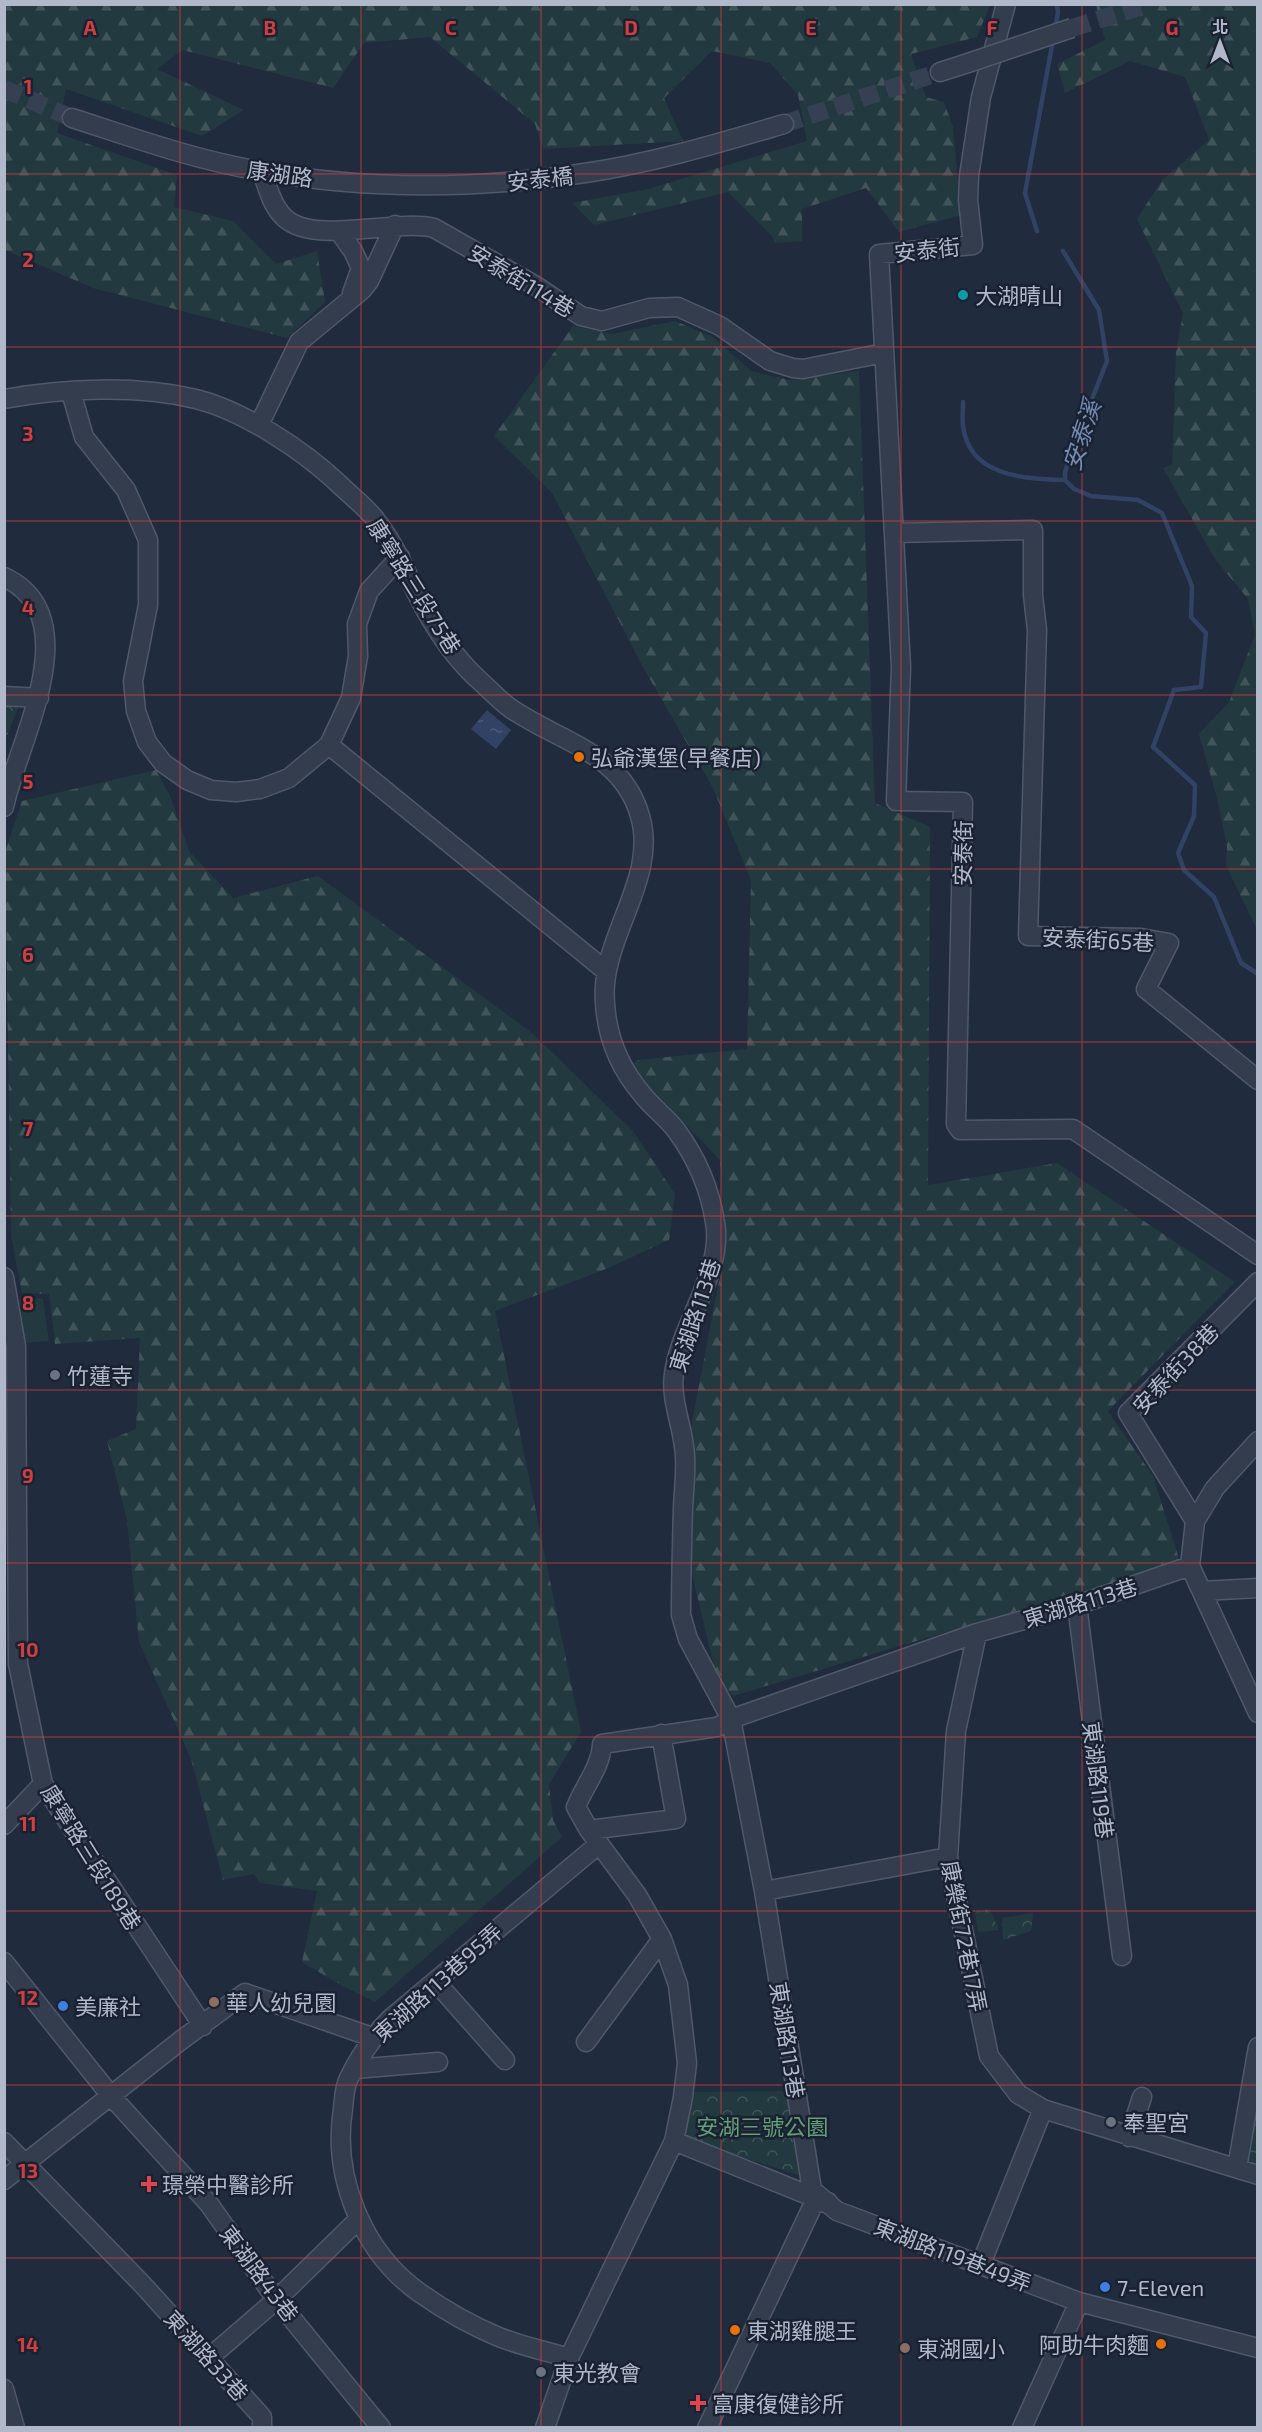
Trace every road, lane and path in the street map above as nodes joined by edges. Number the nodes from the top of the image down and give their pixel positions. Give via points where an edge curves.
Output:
1 (1006, 4) edge
2 (1072, 28) tunnel mouth
3 (940, 72) tunnel mouth
4 (72, 118) tunnel mouth
5 (784, 124) tunnel mouth
6 (262, 172) junction
7 (494, 183) joint
8 (395, 225) junction
9 (339, 231) junction
10 (348, 300) junction
11 (884, 353) junction
12 (71, 392) junction
13 (4, 399) edge
14 (259, 425) junction
15 (894, 532) junction
16 (400, 556) junction
17 (4, 577) edge
18 (4, 696) edge
19 (39, 698) junction
20 (329, 745) junction
21 (4, 807) edge
22 (606, 971) junction
23 (624, 1071) joint
24 (1257, 1080) edge
25 (1257, 1255) edge
26 (4, 1277) edge
27 (1257, 1282) edge
28 (10, 1380) edge
29 (1257, 1442) edge
30 (1195, 1521) junction
31 (11, 1525) edge
32 (1191, 1566) junction
33 (1257, 1588) edge
34 (1202, 1591) junction
35 (1077, 1605) junction
36 (976, 1633) junction
37 (11, 1665) edge
38 (1257, 1713) edge
39 (730, 1719) junction
40 (661, 1734) junction
41 (44, 1784) junction
42 (4, 1825) edge
43 (594, 1837) junction
44 (948, 1857) junction
45 (764, 1891) junction
46 (662, 1939) junction
47 (1122, 1956) dead end
48 (4, 1962) edge
49 (435, 1981) junction
50 (203, 2026) junction
51 (372, 2037) junction
52 (586, 2042) dead end
53 (1257, 2047) edge
54 (505, 2061) dead end
55 (438, 2062) dead end
56 (355, 2069) junction
57 (111, 2096) junction
58 (1142, 2097) dead end
59 (1043, 2109) junction
60 (1129, 2137) junction
61 (674, 2141) junction
62 (4, 2142) edge
63 (25, 2164) junction
64 (1237, 2168) junction
65 (1257, 2175) edge
66 (4, 2180) edge
67 (828, 2202) junction
68 (358, 2220) junction
69 (981, 2264) junction
70 (276, 2299) junction
71 (1079, 2302) junction
72 (1257, 2348) edge
73 (210, 2357) junction
74 (569, 2358) junction
75 (4, 2388) edge
76 (15, 2427) edge
77 (262, 2427) edge
78 (381, 2427) edge
79 (545, 2427) edge
80 (707, 2427) edge
81 (1022, 2427) edge

1 - 11 street, 安泰街 via 981,97 969,176 973,245 879,254
2 - 3 street, bridge
4 - 6 street, 康湖路 via 173,151
5 - 7 street, 安泰橋 via 689,151 586,172
6 - 7 street, 康湖路 via 394,184
6 - 9 street, 安泰街114巷 via 274,204 288,221 299,227
8 - 9 street, 安泰街114巷
8 - 10 street via 369,281
8 - 11 street, 安泰街114巷 via 420,225 448,235 592,320 612,319 649,308 678,307 720,326 770,362 793,368
9 - 10 street via 361,268
10 - 14 street via 299,342
11 - 15 street, 安泰街
12 - 13 street, 康寧路三段75巷
12 - 14 street, 康寧路三段75巷 via 125,389 168,394 200,400
12 - 20 street via 84,437 126,490 148,540 148,605 133,681 136,711 152,749 163,763 187,780 211,790 236,792 260,789 289,778
14 - 16 street, 康寧路三段75巷 via 318,465 374,517
15 - 24 street, 安泰街65巷 via 1033,530 1037,630 1028,936 1141,938 1169,944 1146,989
15 - 25 street, 安泰街 via 901,667 896,801 963,802 956,1124 960,1130 1073,1129
16 - 20 street via 369,591 357,624 358,656 351,698
16 - 22 street, 康寧路三段75巷 via 431,620 473,675 508,707 604,760 622,777 641,817 644,844 638,879
17 - 19 street via 16,582 35,604 46,627
18 - 19 street
19 - 21 street
20 - 22 street
22 - 23 street, 康寧路三段75巷 via 607,1023
23 - 39 street, 東湖路113巷 via 675,1129 691,1154 717,1227 714,1256 676,1359 673,1380 685,1455 681,1616 688,1639
26 - 28 street, 康寧路三段189巷 via 16,1346
27 - 30 street, 安泰街38巷 via 1128,1413
28 - 31 street, 康寧路三段189巷
29 - 30 street via 1215,1488
30 - 32 street
31 - 37 street, 康寧路三段189巷
32 - 34 street
32 - 35 street, 東湖路113巷
33 - 34 street
34 - 38 street
35 - 36 street, 東湖路113巷
35 - 47 street, 東湖路119巷
36 - 39 street, 東湖路113巷
36 - 44 street, 康樂街72巷17弄 via 957,1731
37 - 41 street, 康寧路三段189巷
39 - 40 street via 717,1727
39 - 45 street, 東湖路113巷
40 - 43 street via 603,1744 602,1757 576,1808
40 - 43 street via 676,1819
41 - 42 street
41 - 50 street, 康寧路三段189巷
43 - 46 street via 637,1895
43 - 49 street, 東湖路113巷95弄
44 - 45 street
44 - 59 street, 康樂街72巷17弄 via 988,2056 1018,2094
45 - 67 street, 東湖路113巷 via 812,2190
46 - 52 street
46 - 61 street via 678,1985 687,2063
48 - 57 street, 東湖路43巷
49 - 51 street, 東湖路113巷95弄
49 - 54 street
50 - 51 street via 245,1993
50 - 57 street
51 - 56 street, 東湖路113巷95弄
53 - 64 street
55 - 56 street
56 - 68 street, 東湖路113巷95弄 via 348,2080 340,2147
57 - 63 street
57 - 70 street, 東湖路43巷 via 209,2204
58 - 60 street
59 - 60 street, 康樂街72巷17弄
59 - 69 street
60 - 64 street, 康樂街72巷17弄
61 - 67 street
61 - 74 street
62 - 63 street, 東湖路33巷
63 - 66 street
63 - 73 street, 東湖路33巷
64 - 65 street, 康樂街72巷17弄
67 - 69 street, 東湖路119巷49弄 via 837,2211
67 - 80 street via 814,2203
68 - 70 street
68 - 74 street, 東湖路113巷95弄 via 390,2265 418,2292 500,2337
69 - 71 street, 東湖路119巷49弄
70 - 73 street
70 - 78 street, 東湖路43巷
71 - 72 street, 東湖路119巷49弄
71 - 81 street
73 - 77 street, 東湖路33巷 via 262,2417
74 - 79 street
75 - 76 street

